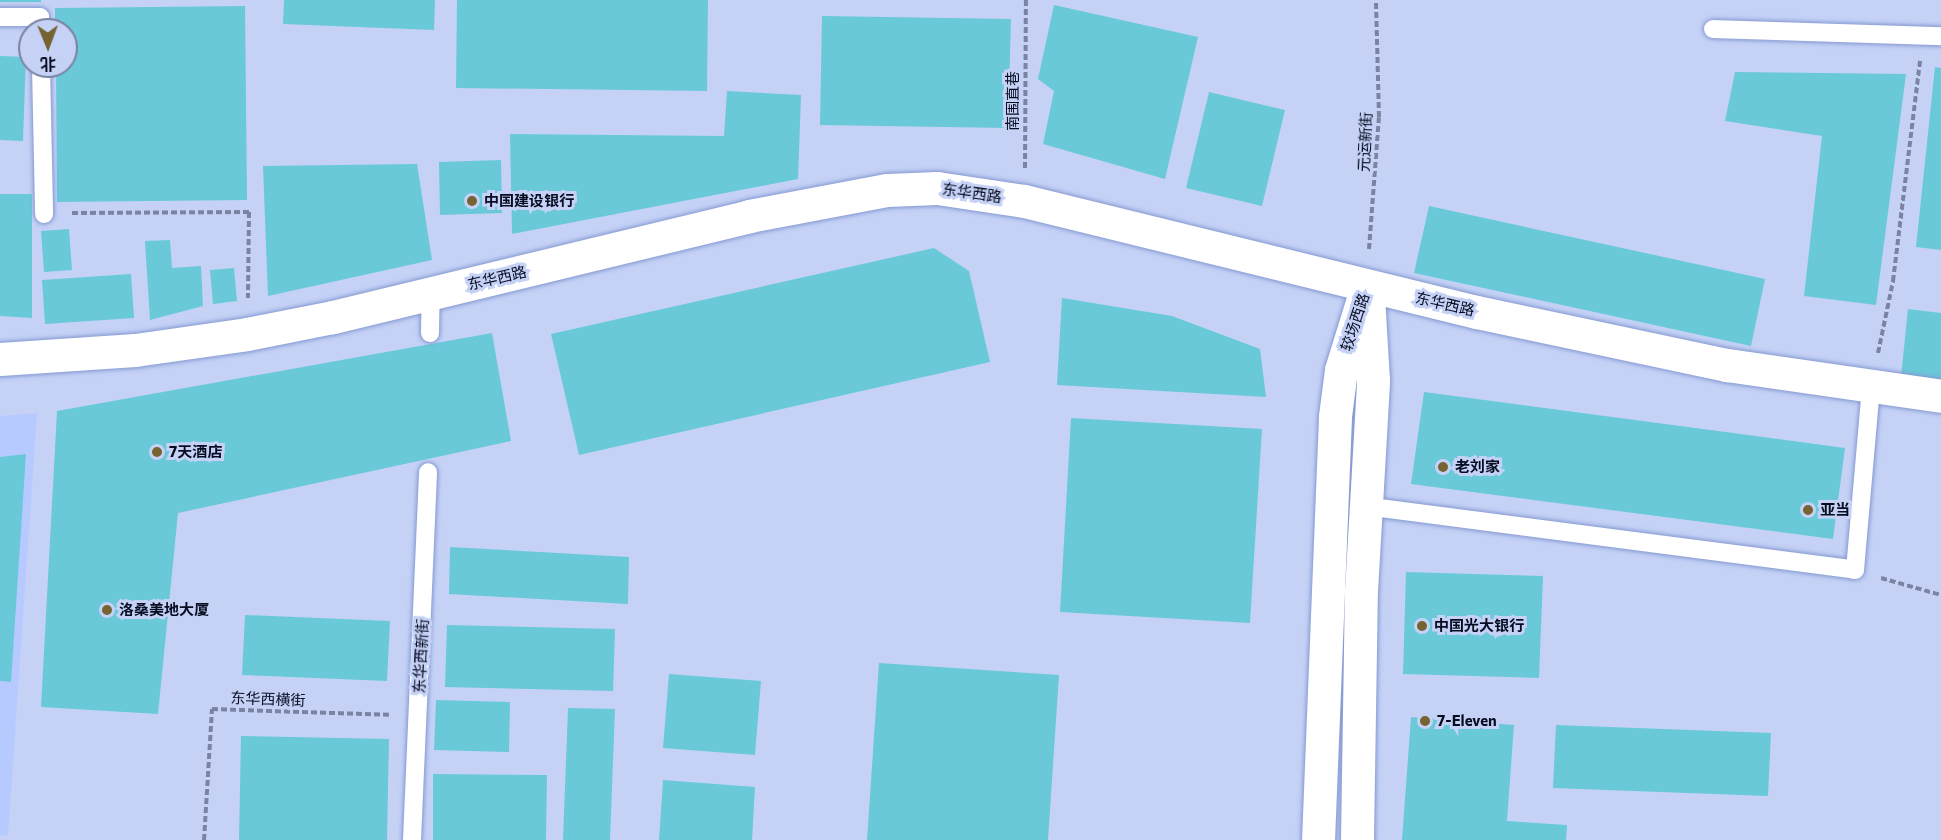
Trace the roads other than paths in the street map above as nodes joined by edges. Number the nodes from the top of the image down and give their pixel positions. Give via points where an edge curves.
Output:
1 (0, 17) edge
2 (40, 18) edge
3 (1713, 29) dead end
4 (1932, 35) edge
5 (41, 78) edge
6 (44, 214) dead end
7 (1367, 286) junction
8 (431, 294) junction
9 (430, 333) dead end
10 (0, 358) edge
11 (1871, 386) junction
12 (1941, 396) edge
13 (428, 472) dead end
14 (1365, 506) junction
15 (412, 840) edge
16 (1318, 840) edge
17 (1358, 840) edge

1 - 2 lane
3 - 4 lane
5 - 6 lane
7 - 8 street, 东华西路 via 1024,201 937,188 887,190 749,216
7 - 11 street, 东华西路 via 1727,365
7 - 14 street, 较场西路 via 1373,380
7 - 16 street, 较场西路 via 1341,370 1335,416
8 - 9 lane
8 - 10 street, 东华西路 via 247,334 135,350
11 - 12 street, 东华西路
11 - 14 lane via 1855,570
13 - 15 lane, 东华西新街
14 - 17 street, 较场西路

